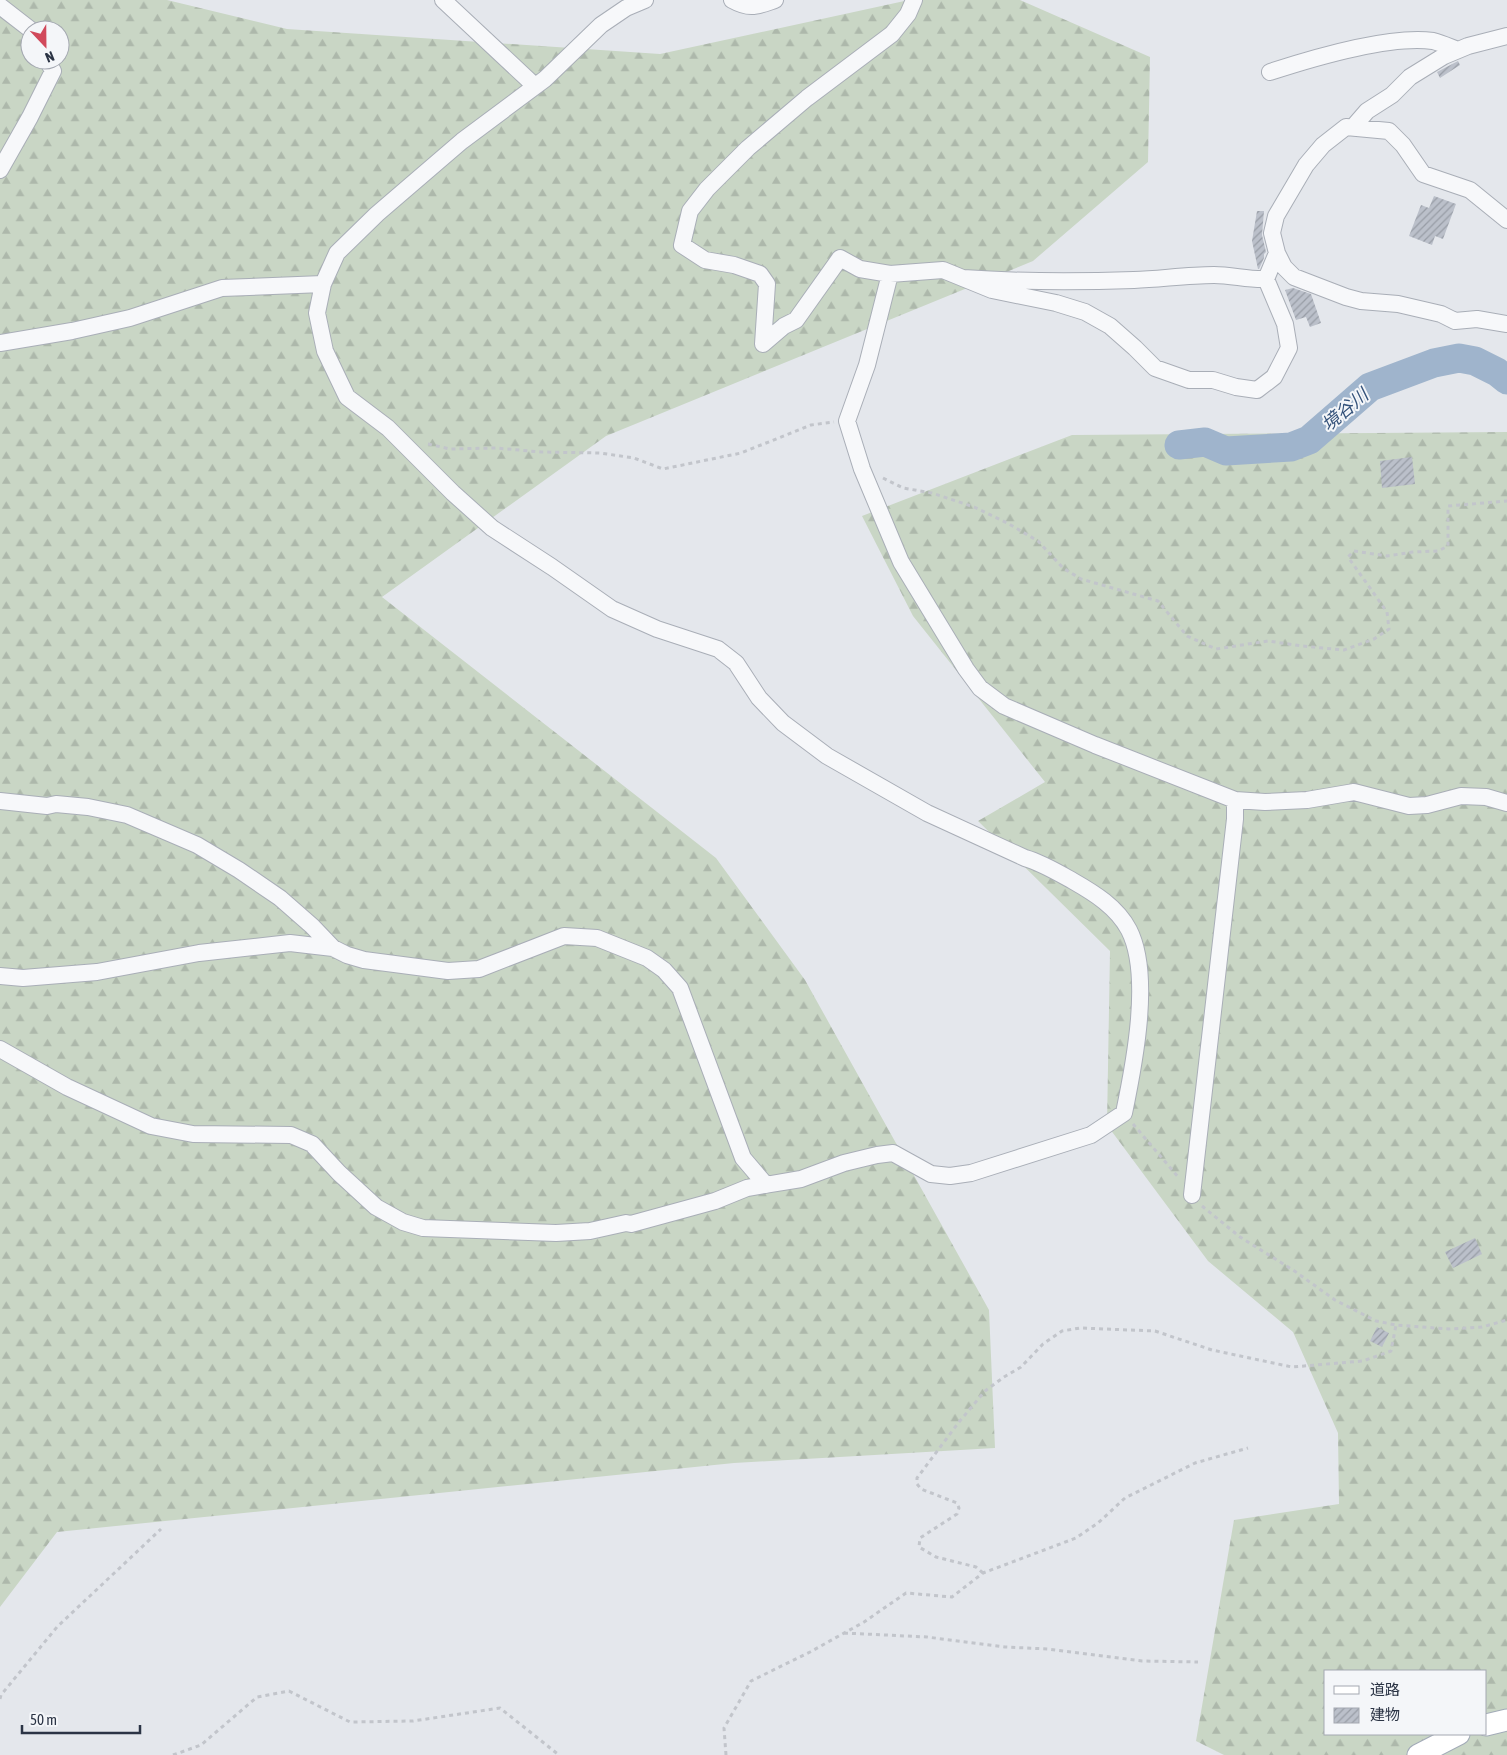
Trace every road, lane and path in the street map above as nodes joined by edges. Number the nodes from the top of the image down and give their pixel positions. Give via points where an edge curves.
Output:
1 (443, 0) edge
2 (644, 0) edge
3 (732, 0) edge
4 (775, 0) edge
5 (914, 0) edge
6 (0, 6) edge
7 (20, 21) edge
8 (1507, 36) edge
9 (1458, 50) junction
10 (52, 70) edge
11 (1270, 72) dead end
12 (535, 86) junction
13 (1354, 126) junction
14 (0, 170) edge
15 (1507, 220) edge
16 (1277, 253) junction
17 (890, 274) junction
18 (963, 278) junction
19 (1266, 280) junction
20 (322, 284) junction
21 (1507, 324) edge
22 (0, 343) edge
23 (847, 421) junction
24 (426, 444) dead end
25 (862, 469) junction
26 (1507, 500) edge
27 (1235, 800) junction
28 (0, 801) edge
29 (1507, 803) edge
30 (332, 948) junction
31 (0, 976) edge
32 (0, 1049) edge
33 (1124, 1113) junction
34 (766, 1185) junction
35 (1192, 1194) junction
36 (1507, 1320) edge
37 (1396, 1325) junction
38 (1248, 1448) dead end
39 (161, 1528) dead end
40 (983, 1573) junction
41 (844, 1633) junction
42 (1198, 1662) dead end
43 (0, 1699) edge
44 (1507, 1720) edge
45 (1487, 1725) edge
46 (1457, 1735) edge
47 (174, 1755) edge
48 (559, 1755) edge
49 (726, 1755) edge
50 (1418, 1755) edge

1 - 12 street
2 - 12 street via 601,25
3 - 4 street via 743,6 756,7
5 - 17 street via 908,14 892,34 807,98 748,148 707,189 690,211 682,245 705,260 760,274 767,284 763,344 796,320 840,258 860,269
6 - 7 street
8 - 9 street
9 - 11 street via 1416,40 1368,46
9 - 13 street via 1410,77 1392,95 1367,110
10 - 14 street
12 - 20 street via 462,141 377,214 337,253
13 - 15 street via 1389,131 1423,174 1470,190
13 - 16 street via 1346,127 1323,145 1297,179 1276,216 1272,233
16 - 19 street
16 - 21 street via 1294,277 1346,297 1398,304 1441,314 1455,321 1476,319
17 - 18 street via 943,270
17 - 23 street via 867,365
18 - 19 street via 1133,280 1213,275
18 - 19 street via 992,290 1085,312 1110,326 1155,368 1189,380 1213,380 1257,390 1274,376 1289,348 1285,324
20 - 22 street via 222,288 130,318
20 - 33 street via 318,313 325,351 348,397 388,428 492,528 612,609 718,650 736,663 782,724 827,756 927,813 1039,862 1097,894 1117,914 1138,952 1140,998 1135,1063
23 - 24 path via 812,425 741,453 663,469 634,458 600,453 450,449
23 - 25 street
25 - 26 path via 903,488 932,493 974,507 1008,524 1038,541 1064,568 1081,579 1158,601 1187,636 1216,649 1268,641 1344,650 1374,639 1389,629 1386,612 1348,557 1354,551 1387,556 1438,551 1448,546 1448,506
25 - 27 street via 901,562 980,688 1004,706 1022,714
27 - 29 street via 1307,800 1354,792 1410,806 1461,796 1486,797
27 - 35 street
28 - 30 street via 88,807 127,815 197,845 280,898
30 - 31 street via 290,943 199,953 97,972 23,978
30 - 34 street via 364,960 448,971 479,969 564,936 597,938 647,958 664,970 680,988 744,1158
32 - 34 street via 67,1087 151,1126 193,1134 292,1135 312,1144 376,1207 403,1222 423,1228 556,1233 590,1231 626,1222 632,1224
33 - 34 street via 1091,1135 971,1173 931,1174 892,1153 844,1163 801,1179
33 - 35 path
35 - 37 path via 1240,1237 1335,1300 1376,1321
36 - 37 path via 1482,1328
37 - 40 path via 1391,1351 1363,1362 1292,1367 1212,1350 1155,1331 1080,1328 1062,1331 1043,1344 1021,1367 985,1391 917,1478 921,1489 957,1503 959,1508 957,1514 920,1538 919,1547 936,1557 976,1567
38 - 40 path via 1195,1463 1125,1498 1076,1538
39 - 43 path via 57,1627
40 - 41 path via 952,1597 906,1593
41 - 42 path via 927,1636 1142,1661
41 - 49 path via 751,1681 724,1728
44 - 45 main road
46 - 50 main road
47 - 48 path via 201,1745 257,1697 289,1691 350,1722 412,1721 500,1708

